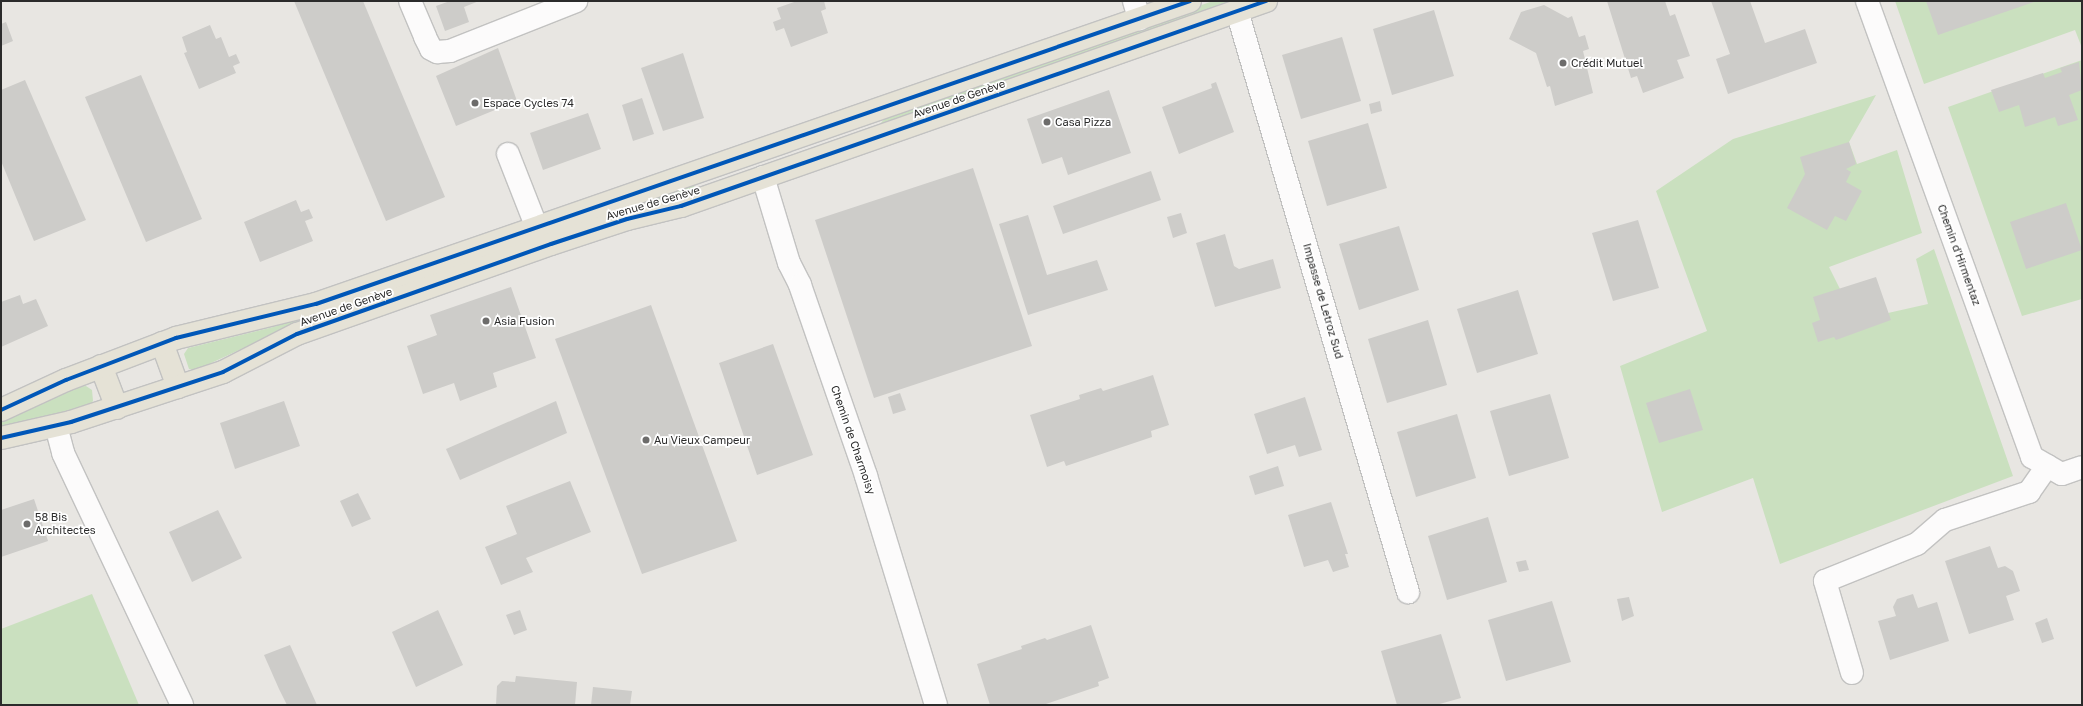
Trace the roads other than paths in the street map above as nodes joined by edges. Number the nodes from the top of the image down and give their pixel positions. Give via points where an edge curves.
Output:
1 (410, 1) edge
2 (576, 1) edge
3 (1190, 1) edge
4 (1266, 1) edge
5 (1867, 1) edge
6 (1137, 10) edge
7 (1237, 11) junction
8 (756, 152) junction
9 (508, 154) dead end
10 (763, 177) junction
11 (537, 228) junction
12 (162, 344) junction
13 (101, 366) junction
14 (178, 387) junction
15 (117, 408) junction
16 (1, 410) edge
17 (56, 426) junction
18 (1, 438) edge
19 (2047, 466) junction
20 (2082, 467) edge
21 (1408, 592) dead end
22 (1852, 673) dead end
23 (182, 705) edge
24 (936, 705) edge

1 - 2 street via 424,37 431,49 437,52 450,51
3 - 6 main road, Avenue de Genève
4 - 7 main road, Avenue de Genève
5 - 19 street, Chemin d'Hirmentaz via 2032,457
6 - 8 main road, Avenue de Genève
7 - 10 main road, Avenue de Genève
7 - 21 street, Impasse de Letroz Sud
8 - 10 main road
8 - 11 main road, Avenue de Genève
9 - 11 street
10 - 14 main road, Avenue de Genève via 681,206 627,219 552,244 297,334 229,370
10 - 24 street, Chemin de Charmoisy via 789,263 800,285 866,476
11 - 12 main road, Avenue de Genève via 316,304
12 - 13 main road, Avenue de Genève
12 - 14 main road
13 - 15 main road
13 - 16 main road, Avenue de Genève
14 - 15 main road, Avenue de Genève
15 - 17 main road, Avenue de Genève
17 - 18 main road, Avenue de Genève
17 - 23 street via 63,453
19 - 20 street, Chemin d'Hirmentaz via 2062,474
19 - 22 street via 2029,492 1945,520 1917,544 1825,581

